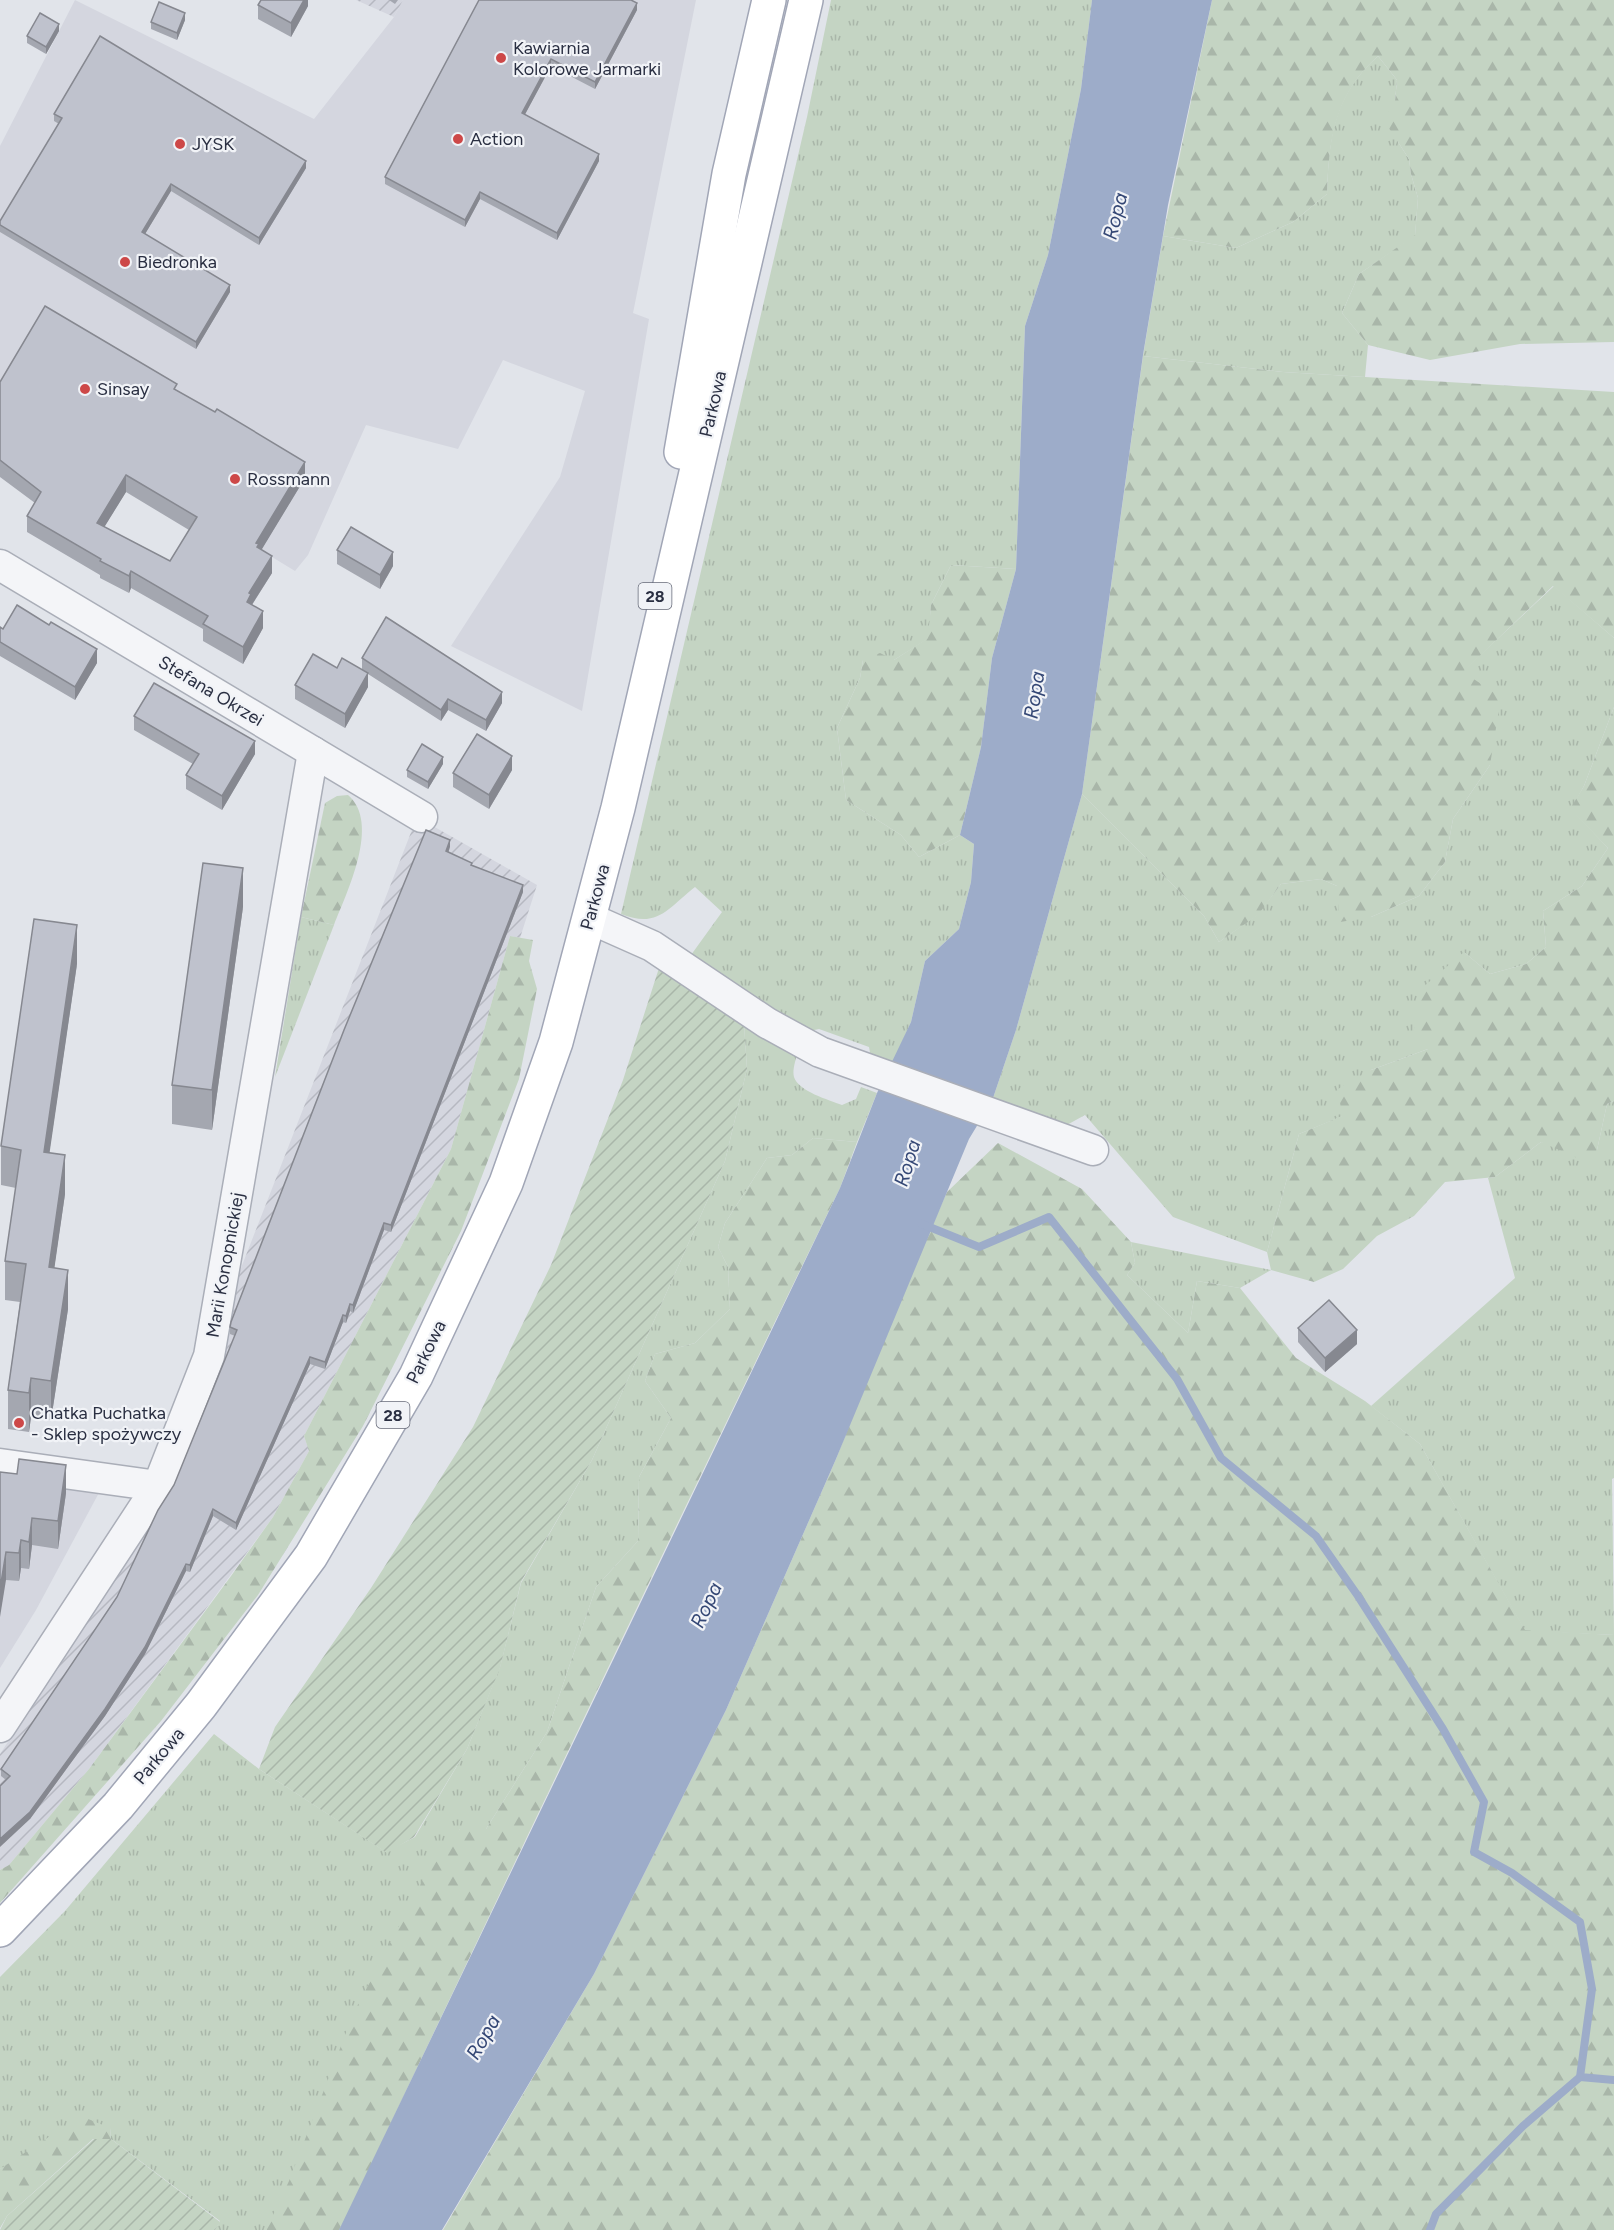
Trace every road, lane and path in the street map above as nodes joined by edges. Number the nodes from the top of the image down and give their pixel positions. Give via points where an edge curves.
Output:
1 (769, 0) edge
2 (806, 0) edge
3 (0, 565) edge
4 (312, 752) junction
5 (618, 808) junction
6 (422, 817) dead end
7 (589, 918) junction
8 (1093, 1150) dead end
9 (0, 1464) edge
10 (158, 1486) junction
11 (0, 1727) edge
12 (0, 1930) edge

1 - 5 main road, Parkowa / 28 via 729,174
2 - 5 main road, Parkowa / 28
3 - 4 street, Stefana Okrzei
4 - 6 street, Stefana Okrzei
4 - 10 street, Marii Konopnickiej via 209,1356
5 - 7 main road, Parkowa / 28
7 - 8 street via 652,946 767,1023 820,1052
7 - 12 main road, Parkowa / 28 via 556,1042 506,1183 416,1376 376,1445 311,1556 208,1696 118,1806
9 - 10 street
10 - 11 street, Marii Konopnickiej

